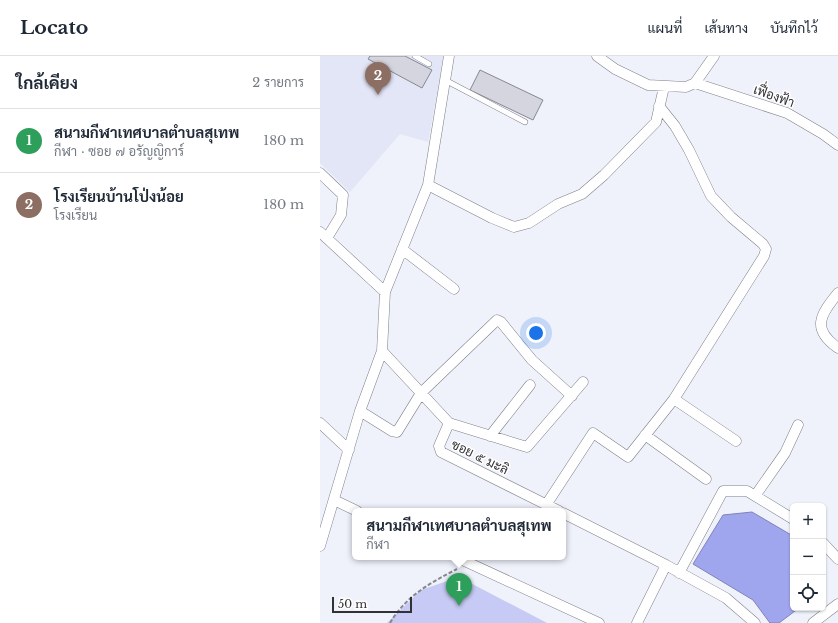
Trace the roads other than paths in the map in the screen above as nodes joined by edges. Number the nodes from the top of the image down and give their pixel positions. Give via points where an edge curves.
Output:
1 (415, 56) edge
2 (449, 56) edge
3 (597, 56) edge
4 (714, 56) edge
5 (428, 64) dead end
6 (444, 80) junction
7 (695, 83) junction
8 (664, 87) junction
9 (659, 106) junction
10 (525, 122) dead end
11 (838, 145) edge
12 (320, 173) edge
13 (428, 184) junction
14 (323, 235) edge
15 (402, 249) junction
16 (454, 289) dead end
17 (385, 292) junction
18 (838, 293) edge
19 (838, 348) edge
20 (382, 351) junction
21 (583, 382) dead end
22 (530, 385) dead end
23 (421, 393) junction
24 (572, 396) junction
25 (674, 399) junction
26 (360, 411) junction
27 (320, 423) edge
28 (449, 423) junction
29 (798, 425) dead end
30 (645, 435) junction
31 (490, 436) junction
32 (736, 441) dead end
33 (349, 450) junction
34 (706, 479) dead end
35 (755, 496) junction
36 (334, 500) junction
37 (546, 505) junction
38 (552, 508) edge
39 (352, 509) edge
40 (566, 515) edge
41 (790, 517) edge
42 (321, 540) edge
43 (826, 546) edge
44 (838, 559) edge
45 (463, 560) edge
46 (666, 565) junction
47 (679, 573) junction
48 (838, 604) edge
49 (599, 623) edge
50 (637, 623) edge
51 (755, 623) edge
52 (813, 623) edge

1 - 5 lane
2 - 6 street
3 - 8 street via 615,69 648,85
4 - 7 street
6 - 10 lane
6 - 13 street
7 - 8 street via 686,88
7 - 11 street, เฟื่องฟ้า via 787,113
8 - 9 street
9 - 13 street via 656,122 604,175 582,194 558,204 529,223 514,227
9 - 25 street via 689,150 711,196 766,249
12 - 14 street via 343,195 341,215
13 - 15 street
14 - 17 street
15 - 16 street
15 - 17 street
17 - 20 street
18 - 19 street via 824,311 821,331 824,337
20 - 23 street, ซอย ๕ มะลิ
20 - 26 street
21 - 24 street
22 - 31 street
23 - 24 street via 497,320 536,364
23 - 26 street via 395,433
23 - 28 street, ซอย ๕ มะลิ
24 - 31 street via 527,447
25 - 30 street
25 - 32 street
26 - 33 street
27 - 33 street
28 - 31 street
28 - 37 street, ซอย ๕ มะลิ via 439,446 441,452
29 - 35 street via 785,453
30 - 34 street
30 - 37 street via 628,457 593,433
33 - 36 street
35 - 41 street
35 - 47 street via 747,491 723,491
36 - 39 street
36 - 42 street
37 - 38 street, ซอย ๕ มะลิ
40 - 46 street
43 - 44 street
45 - 49 street
46 - 47 street
46 - 50 street
47 - 51 street via 726,598
48 - 52 street

